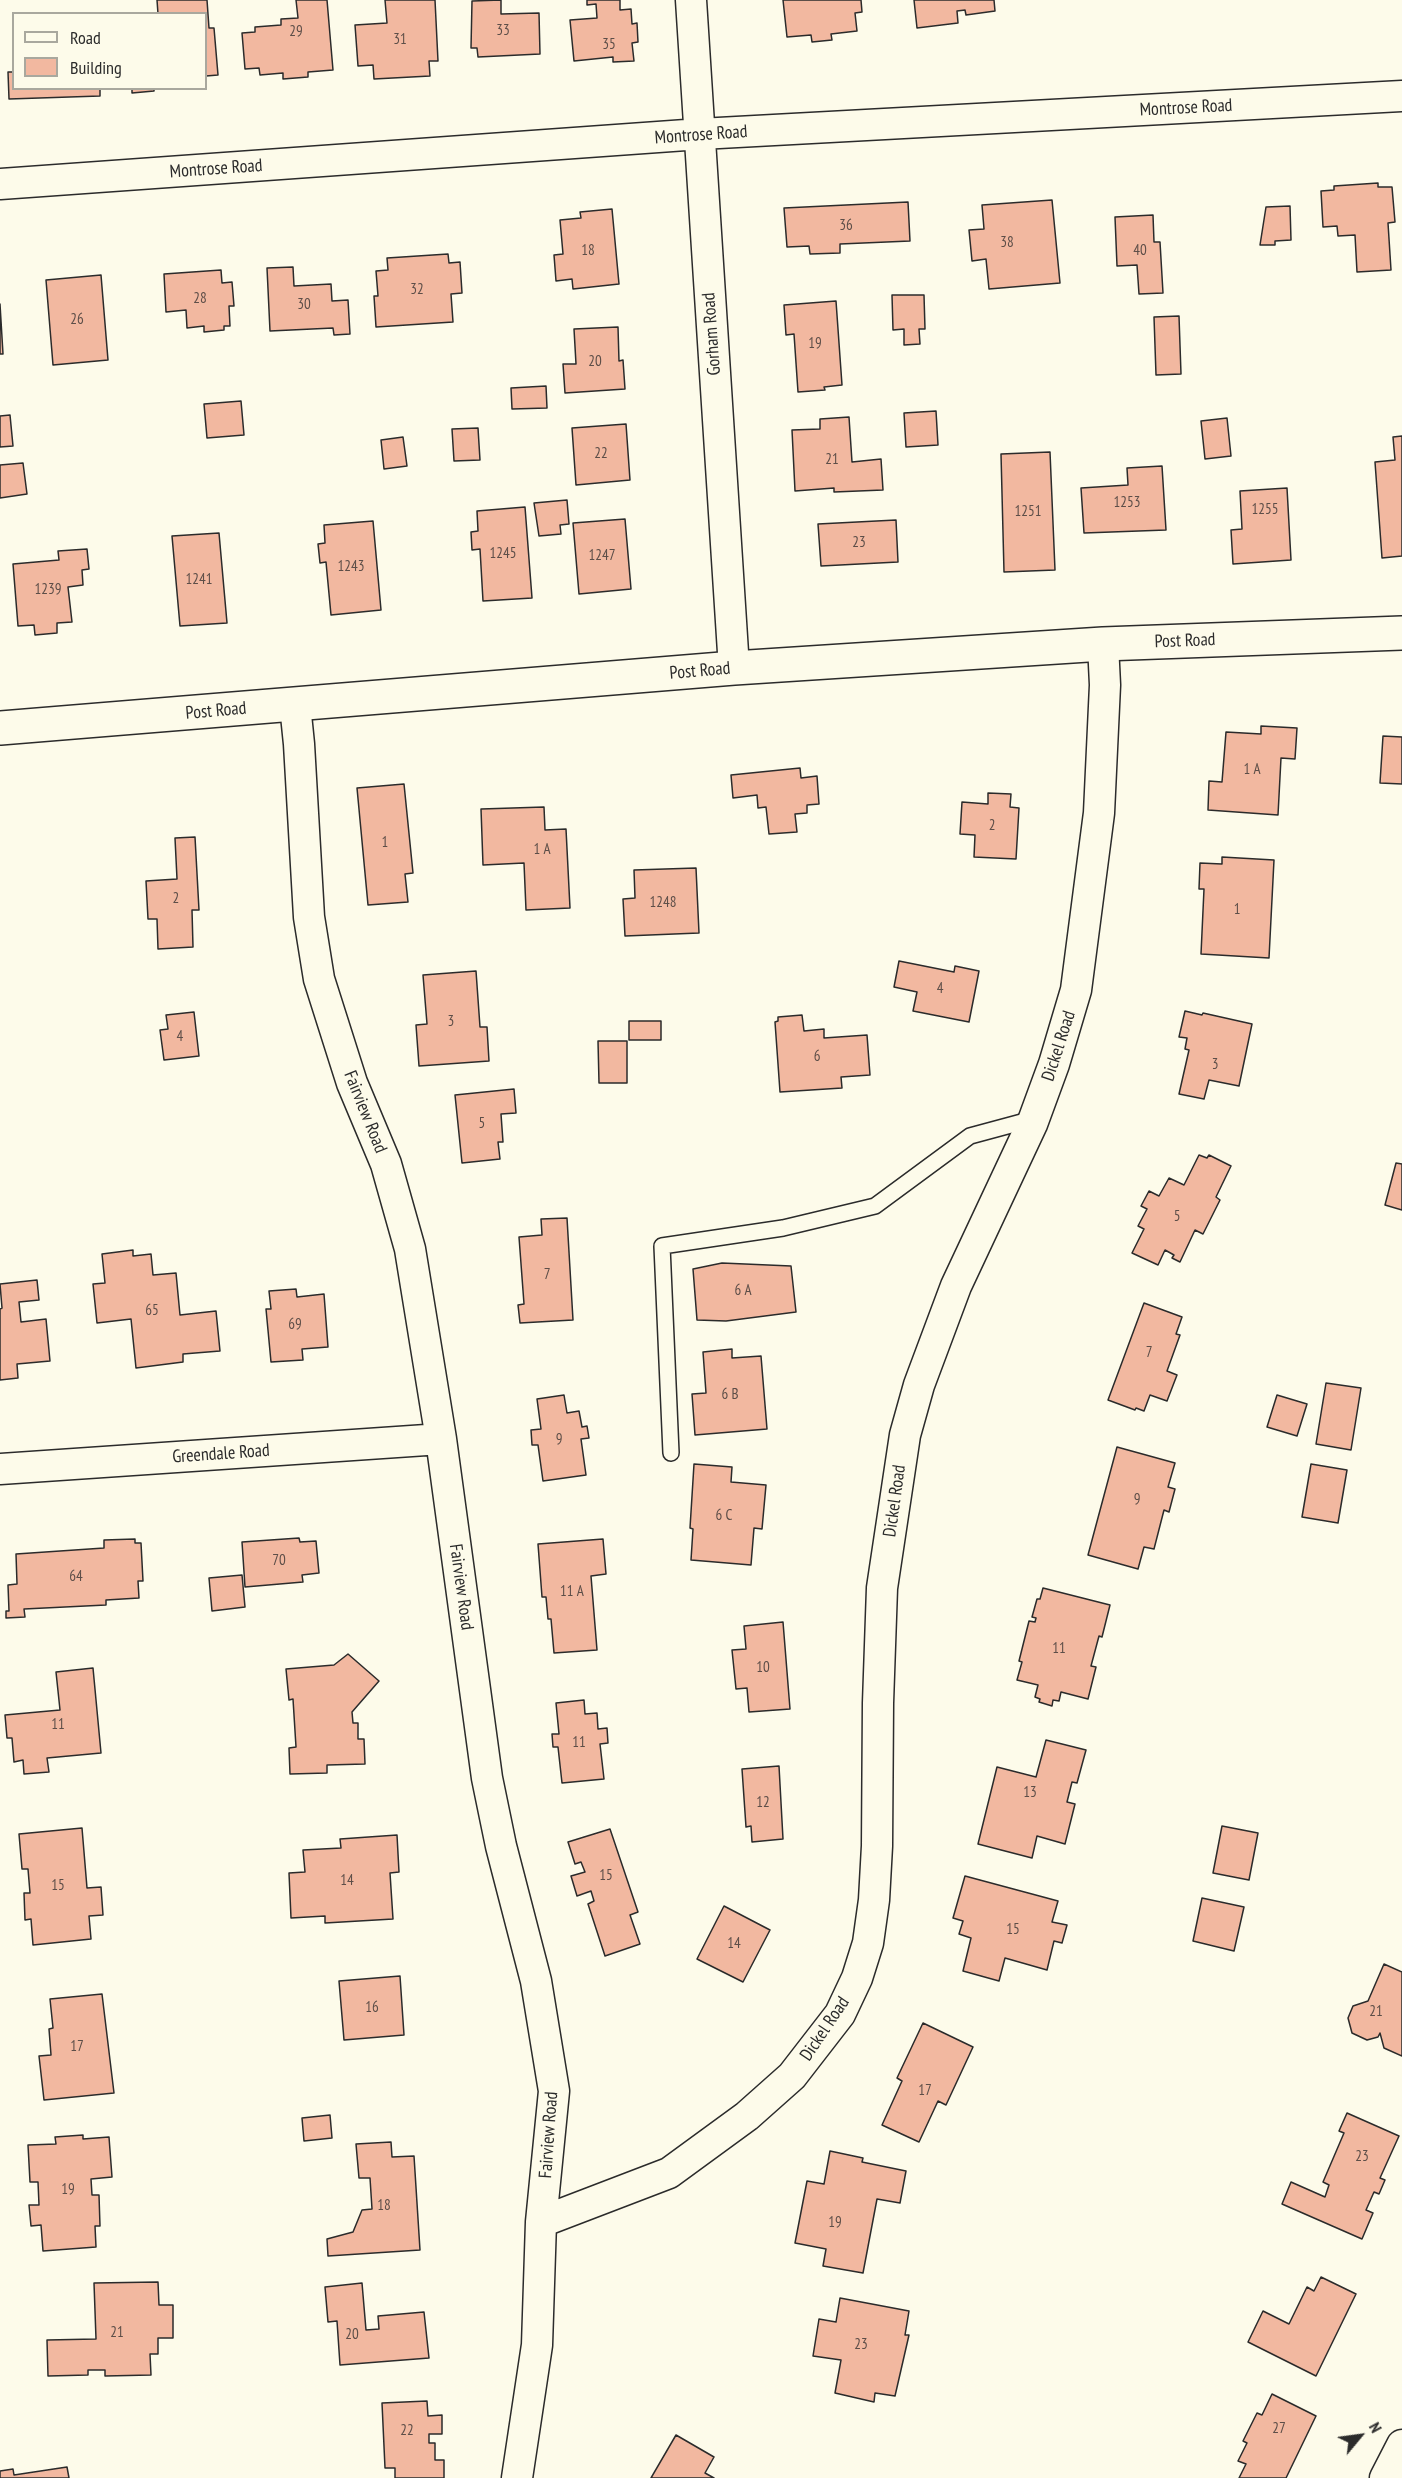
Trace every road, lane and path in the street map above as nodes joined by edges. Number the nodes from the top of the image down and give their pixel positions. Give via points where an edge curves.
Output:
1 (691, 0) edge
2 (1402, 96) edge
3 (700, 134) junction
4 (0, 184) edge
5 (1402, 633) edge
6 (1103, 644) junction
7 (734, 669) junction
8 (295, 705) junction
9 (0, 728) edge
10 (1034, 1119) junction
11 (441, 1439) junction
12 (671, 1453) dead end
13 (0, 1469) edge
14 (541, 2222) junction
15 (1402, 2445) edge
16 (518, 2478) edge
17 (1385, 2478) edge

1 - 3 street, Gorham Road
2 - 3 street, Montrose Road
3 - 4 street, Montrose Road
3 - 7 street, Gorham Road
5 - 6 main road, Post Road
6 - 7 main road, Post Road
6 - 10 street, Dickel Road via 1099,813 1078,979
7 - 8 main road, Post Road
8 - 9 main road, Post Road
8 - 11 street, Fairview Road via 309,918 319,978 352,1083 386,1164 410,1249
10 - 12 lane via 970,1136 875,1206 783,1228 662,1245
10 - 14 street, Dickel Road via 956,1286 905,1435 882,1588 874,1900 868,1943 857,1978 840,2014 792,2076 747,2116 669,2173
11 - 13 street, Greendale Road
11 - 14 street, Fairview Road via 487,1778 537,1981 554,2091
14 - 16 street, Fairview Road via 537,2345
15 - 17 street

